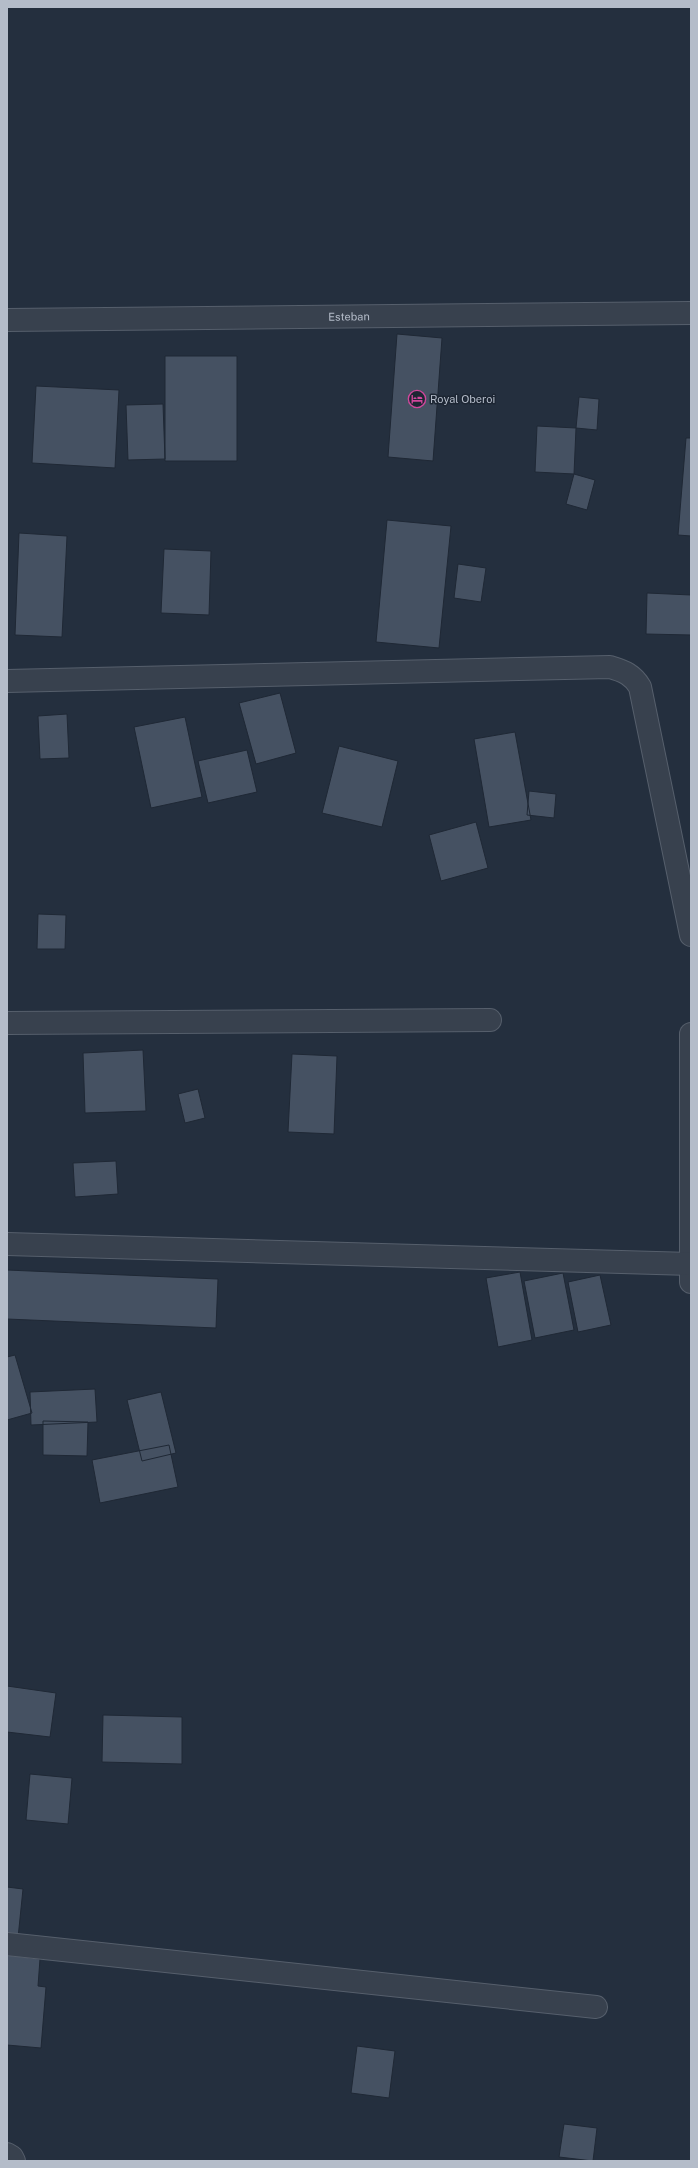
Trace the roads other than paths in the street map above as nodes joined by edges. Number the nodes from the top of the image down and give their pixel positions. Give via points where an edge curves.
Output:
1 (691, 313) edge
2 (7, 320) edge
3 (7, 681) edge
4 (691, 935) edge
5 (490, 1020) dead end
6 (7, 1023) edge
7 (691, 1034) edge
8 (690, 1147) edge
9 (7, 1244) edge
10 (691, 1270) edge
11 (7, 1944) edge
12 (596, 2007) dead end
13 (7, 2154) edge
14 (14, 2161) edge

1 - 2 street, Esteban
3 - 4 street via 610,667 622,671 634,677 640,687
5 - 6 street
7 - 8 street
8 - 10 street
9 - 10 street
11 - 12 street
13 - 14 street

